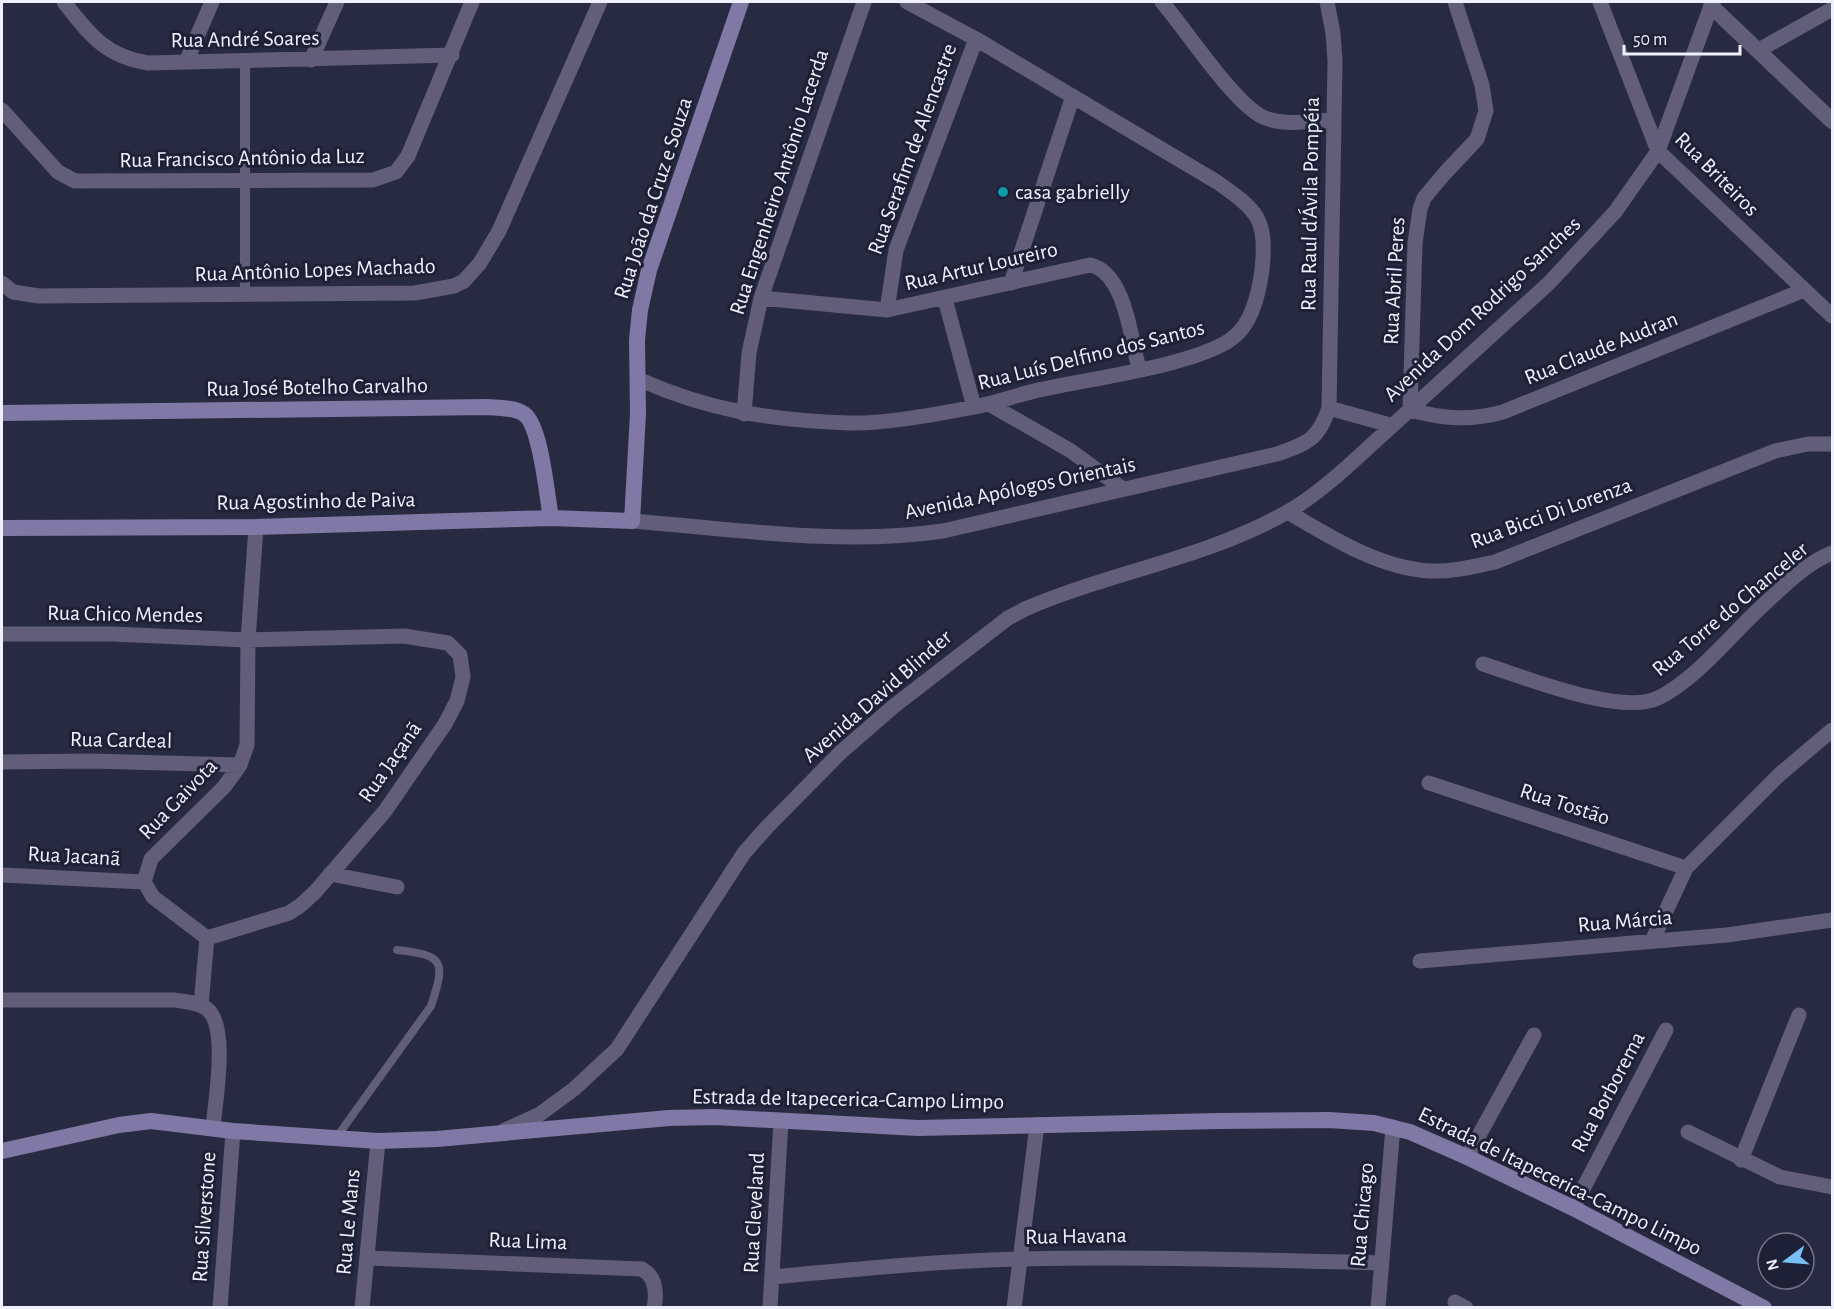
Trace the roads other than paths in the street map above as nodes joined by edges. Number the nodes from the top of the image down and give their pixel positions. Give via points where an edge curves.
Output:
1 (64, 2) edge
2 (212, 2) edge
3 (337, 2) edge
4 (472, 2) edge
5 (600, 2) edge
6 (741, 2) edge
7 (864, 2) edge
8 (907, 2) edge
9 (1162, 2) edge
10 (1327, 2) edge
11 (1455, 2) edge
12 (1600, 2) edge
13 (1712, 4) edge
14 (1833, 9) edge
15 (976, 39) junction
16 (1759, 50) junction
17 (452, 55) junction
18 (311, 60) junction
19 (186, 62) junction
20 (245, 62) junction
21 (1073, 96) junction
22 (2, 110) edge
23 (1333, 120) junction
24 (1833, 121) edge
25 (1658, 151) junction
26 (246, 181) junction
27 (2, 283) edge
28 (1011, 283) junction
29 (1804, 290) junction
30 (245, 296) junction
31 (761, 298) junction
32 (945, 299) junction
33 (887, 310) junction
34 (1833, 316) edge
35 (1139, 369) junction
36 (638, 379) junction
37 (982, 405) junction
38 (1329, 408) junction
39 (1410, 410) junction
40 (2, 413) edge
41 (744, 414) junction
42 (1390, 425) junction
43 (1833, 444) edge
44 (1124, 489) junction
45 (1288, 512) junction
46 (551, 518) junction
47 (632, 521) junction
48 (256, 527) junction
49 (2, 528) edge
50 (1833, 553) edge
51 (248, 632) junction
52 (2, 634) edge
53 (1483, 664) dead end
54 (1833, 730) edge
55 (2, 762) edge
56 (240, 765) junction
57 (1429, 783) dead end
58 (1686, 868) junction
59 (330, 874) junction
60 (2, 875) edge
61 (144, 882) junction
62 (397, 887) dead end
63 (1833, 920) edge
64 (207, 938) junction
65 (1652, 941) junction
66 (397, 950) dead end
67 (1420, 961) dead end
68 (2, 1000) edge
69 (201, 1005) junction
70 (1799, 1015) dead end
71 (1666, 1030) dead end
72 (1534, 1035) dead end
73 (781, 1121) junction
74 (1037, 1125) junction
75 (1393, 1127) junction
76 (213, 1128) junction
77 (232, 1131) junction
78 (1688, 1132) dead end
79 (498, 1133) junction
80 (335, 1139) junction
81 (378, 1141) junction
82 (2, 1151) edge
83 (1467, 1156) junction
84 (1741, 1160) junction
85 (1833, 1187) edge
86 (1573, 1208) junction
87 (368, 1258) junction
88 (1021, 1259) junction
89 (1380, 1263) junction
90 (774, 1277) junction
91 (220, 1308) edge
92 (362, 1308) edge
93 (654, 1308) edge
94 (770, 1308) edge
95 (1014, 1308) edge
96 (1378, 1308) edge
97 (1764, 1308) edge

1 - 19 street, Rua André Soares via 108,51 148,63
2 - 19 street
3 - 18 street
4 - 17 street, Rua Francisco Antônio da Luz
5 - 30 street, Rua Antônio Lopes Machado via 499,231 464,281 415,294
6 - 36 main road, Rua João da Cruz e Souza via 649,270 640,310
7 - 31 street, Rua Engenheiro Antônio Lacerda
8 - 15 street, Rua Luís Delfino dos Santos
9 - 23 street via 1240,100 1256,114 1280,122
10 - 23 street, Rua Raul d'Ávila Pompéia via 1334,33
11 - 39 street, Rua Abril Peres via 1482,85 1486,111 1477,138 1424,198 1420,209 1415,243
12 - 25 street, Rua Briteiros
13 - 16 street
13 - 25 street, Avenida Dom Rodrigo Sanches
14 - 16 street
15 - 21 street, Rua Luís Delfino dos Santos
15 - 33 street, Rua Serafim de Alencastre via 896,250
16 - 24 street
17 - 18 street, Rua André Soares
17 - 26 street, Rua Francisco Antônio da Luz via 408,156 396,172 373,180
18 - 20 street, Rua André Soares
19 - 20 street, Rua André Soares
20 - 26 street
21 - 28 street
21 - 35 street, Rua Luís Delfino dos Santos via 1217,182 1245,202 1263,231 1261,277 1247,323 1235,337 1213,349
22 - 26 street, Rua Francisco Antônio da Luz via 58,172 75,181
23 - 38 street, Rua Raul d'Ávila Pompéia
25 - 29 street, Rua Briteiros
25 - 39 street, Avenida Dom Rodrigo Sanches via 1615,212 1579,252
26 - 30 street
27 - 30 street, Rua Antônio Lopes Machado via 13,292 39,296
28 - 32 street, Rua Artur Loureiro
28 - 35 street, Rua Artur Loureiro via 1090,265 1100,267 1118,289
29 - 34 street, Rua Briteiros
29 - 39 street, Rua Claude Audran via 1503,412 1444,419
31 - 33 street, Rua Artur Loureiro
31 - 41 street, Rua Engenheiro Antônio Lacerda via 749,353
32 - 33 street, Rua Artur Loureiro
32 - 37 street
35 - 37 street, Rua Luís Delfino dos Santos
36 - 41 street, Rua Luís Delfino dos Santos via 706,405
36 - 47 main road, Rua João da Cruz e Souza
37 - 41 street, Rua Luís Delfino dos Santos via 851,423
37 - 44 street via 1071,451
38 - 42 street
38 - 44 street, Avenida Apólogos Orientais via 1318,434 1301,445 1224,468
39 - 42 street, Avenida Dom Rodrigo Sanches
40 - 46 main road, Rua José Botelho Carvalho via 512,409 524,414 535,432
42 - 45 street, Avenida David Blinder via 1320,491
43 - 45 street, Rua Bicci Di Lorenza via 1775,451 1495,562 1447,570 1394,564
44 - 47 street, Avenida Apólogos Orientais via 943,531 899,537 820,536
45 - 79 street, Avenida David Blinder via 1236,535 1050,598 1017,613 980,638 841,753 744,853 617,1049 540,1114
46 - 47 main road, Rua Agostinho de Paiva
46 - 48 main road, Rua Agostinho de Paiva
48 - 49 main road, Rua Agostinho de Paiva
48 - 51 street, Rua Gaivota
50 - 53 street, Rua Torre do Chanceler via 1797,575 1682,681 1646,703 1609,702
51 - 52 street, Rua Chico Mendes
51 - 56 street, Rua Gaivota via 249,723
51 - 59 street, Rua Jaçanã via 404,636 448,644 457,650 463,662 457,701 445,724 385,811
54 - 58 street via 1779,775
55 - 56 street, Rua Cardeal
56 - 61 street, Rua Gaivota via 151,859
57 - 58 street, Rua Tostão
58 - 65 street
59 - 62 street
59 - 64 street, Rua Jaçanã via 302,905 289,913
60 - 61 street, Rua Jacanã
61 - 64 street via 153,897
63 - 65 street, Rua Márcia
64 - 69 street
65 - 67 street, Rua Márcia
66 - 80 lane via 426,954 439,965 439,981 431,1006
68 - 69 street via 175,1000
69 - 76 street via 213,1015 219,1042
70 - 84 street
71 - 86 street, Rua Borborema
72 - 83 street
73 - 74 main road, Estrada de Itapecerica-Campo Limpo via 866,1127
73 - 79 main road, Estrada de Itapecerica-Campo Limpo via 669,1118
73 - 90 street, Rua Cleveland
74 - 75 main road, Estrada de Itapecerica-Campo Limpo via 1329,1120
74 - 88 street
75 - 83 main road, Estrada de Itapecerica-Campo Limpo
75 - 89 street, Rua Chicago
76 - 77 main road, Estrada de Itapecerica-Campo Limpo
76 - 82 main road, Estrada de Itapecerica-Campo Limpo via 151,1121
77 - 80 main road, Estrada de Itapecerica-Campo Limpo
77 - 91 street, Rua Silverstone
78 - 84 street
79 - 81 main road, Estrada de Itapecerica-Campo Limpo
80 - 81 main road, Estrada de Itapecerica-Campo Limpo
81 - 87 street, Rua Le Mans
83 - 86 main road, Estrada de Itapecerica-Campo Limpo
84 - 85 street via 1780,1177
86 - 97 main road, Estrada de Itapecerica-Campo Limpo
87 - 92 street, Rua Le Mans
87 - 93 street, Rua Lima via 642,1269 655,1286
88 - 89 street, Rua Havana
88 - 90 street, Rua Havana
88 - 95 street
89 - 96 street, Rua Chicago
90 - 94 street, Rua Cleveland

